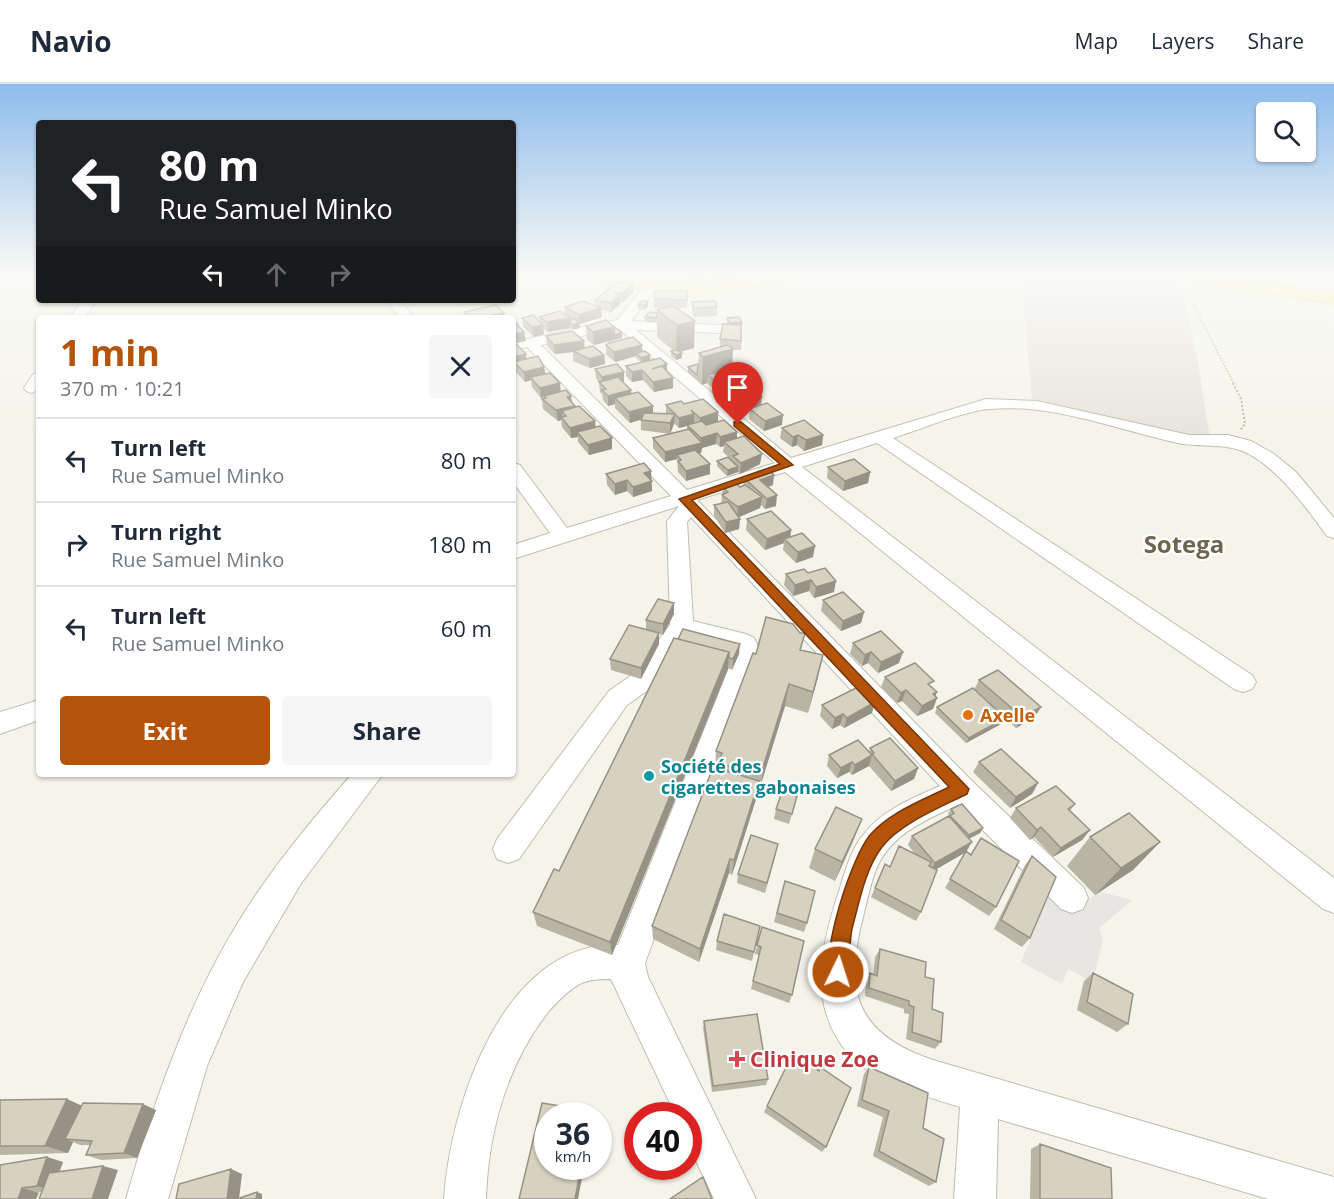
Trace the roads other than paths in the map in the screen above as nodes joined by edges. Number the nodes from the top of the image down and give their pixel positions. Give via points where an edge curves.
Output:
1 (603, 328) edge
2 (627, 328) edge
3 (703, 328) edge
4 (722, 329) edge
5 (531, 343) junction
6 (516, 346) edge
7 (881, 438) junction
8 (788, 465) junction
9 (516, 473) edge
10 (687, 502) junction
11 (1334, 532) edge
12 (563, 537) junction
13 (516, 551) edge
14 (682, 626) junction
15 (1243, 682) dead end
16 (36, 711) edge
17 (0, 723) edge
18 (367, 777) edge
19 (961, 789) junction
20 (508, 849) dead end
21 (1072, 898) dead end
22 (1334, 898) edge
23 (628, 963) junction
24 (980, 1094) junction
25 (1334, 1198) edge
26 (147, 1199) edge
27 (465, 1199) edge
28 (735, 1199) edge
29 (975, 1199) edge

1 - 5 street
2 - 8 street
3 - 4 street
5 - 6 street
5 - 10 street
7 - 8 street
7 - 11 street via 999,403 1090,417 1190,440 1233,440 1279,465
7 - 15 street
8 - 10 street
8 - 22 street
9 - 12 street
10 - 12 street
10 - 14 street via 677,521
10 - 19 street
12 - 13 street
14 - 20 street via 642,681 618,698
14 - 23 street via 738,640 748,650
16 - 17 street
18 - 26 street via 294,867 247,940 188,1069 163,1136
19 - 21 street
19 - 24 street via 890,827 867,855 838,950 839,995 856,1033 881,1055 902,1067
23 - 27 street via 601,961 564,974 537,999 512,1034 487,1086 470,1141
23 - 28 street via 631,980
24 - 25 street
24 - 29 street

